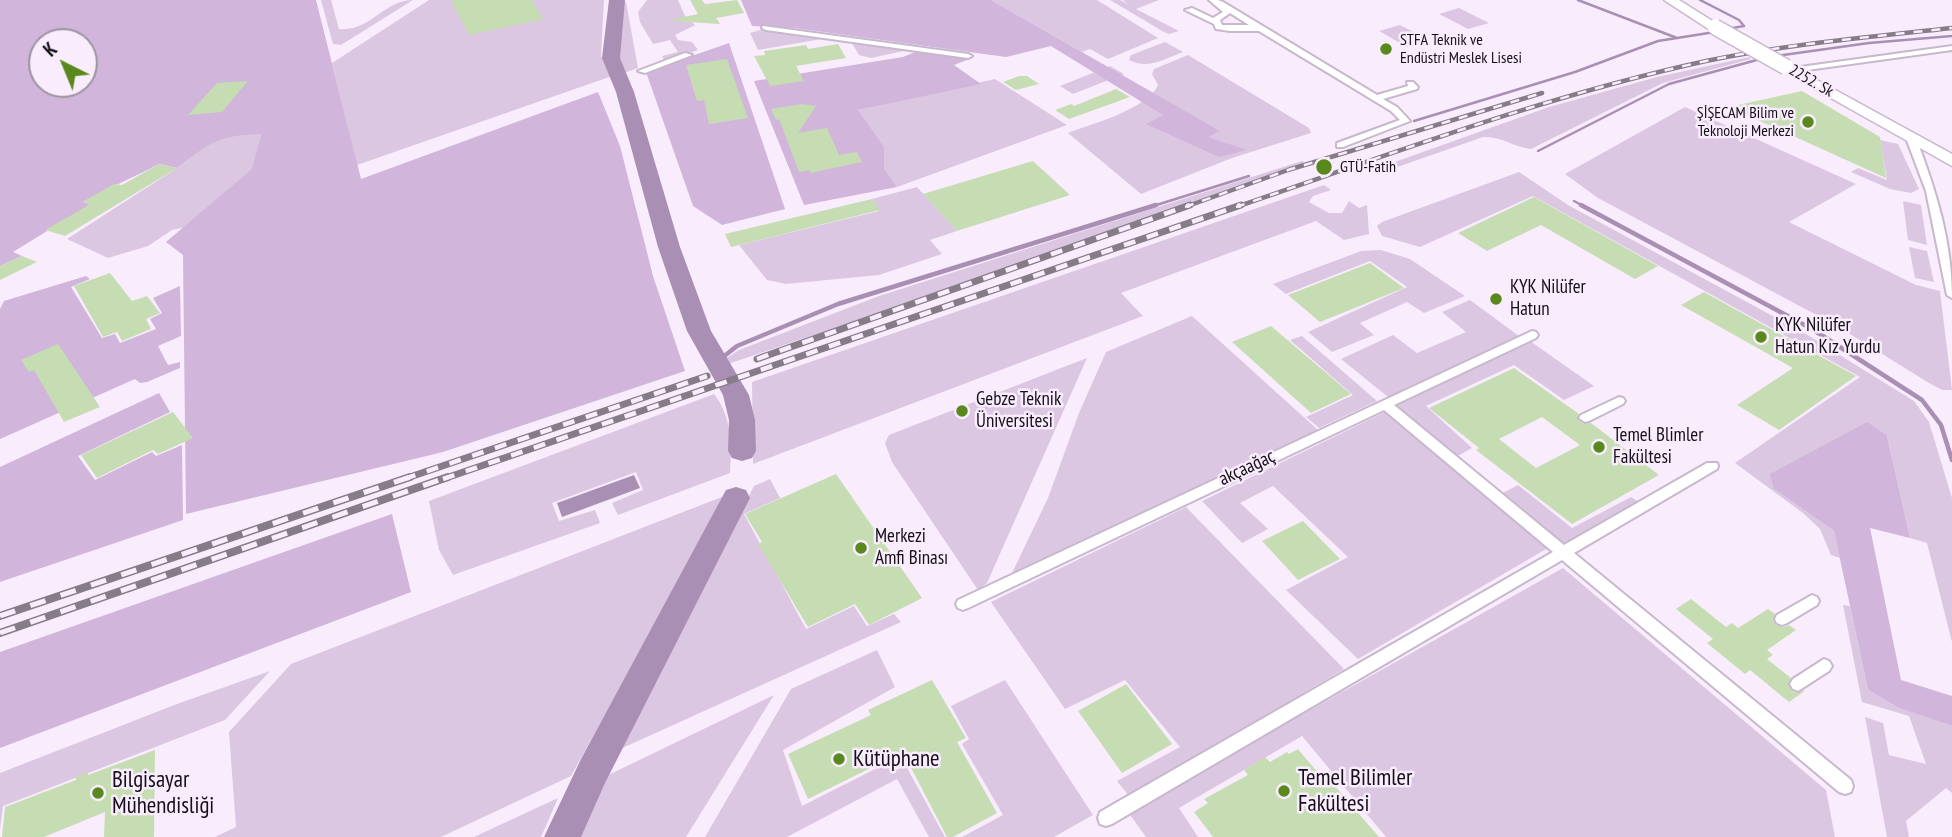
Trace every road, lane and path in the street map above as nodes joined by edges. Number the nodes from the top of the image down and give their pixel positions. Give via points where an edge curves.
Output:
1 (1670, 0) edge
2 (1681, 0) edge
3 (1216, 2) edge
4 (1189, 10) dead end
5 (1215, 22) junction
6 (1721, 26) junction
7 (766, 28) dead end
8 (1261, 29) junction
9 (1952, 48) edge
10 (688, 55) dead end
11 (968, 56) dead end
12 (1794, 68) junction
13 (642, 71) dead end
14 (1410, 84) dead end
15 (1376, 98) junction
16 (1911, 138) junction
17 (1340, 145) dead end
18 (1952, 152) edge
19 (1952, 161) edge
20 (1952, 295) edge
21 (1532, 335) dead end
22 (1619, 401) dead end
23 (1384, 404) junction
24 (1585, 418) dead end
25 (1712, 466) dead end
26 (1563, 553) junction
27 (1812, 601) dead end
28 (962, 604) dead end
29 (1782, 619) dead end
30 (1824, 666) dead end
31 (1798, 684) dead end
32 (1845, 786) dead end
33 (1105, 818) dead end

1 - 6 main road, 2252. Sk
2 - 6 main road, 2252. Sk
3 - 5 street via 1227,12
3 - 8 street
4 - 5 street
5 - 8 street via 1230,30
6 - 12 main road, 2252. Sk, bridge
7 - 11 street
8 - 15 street
9 - 12 street
10 - 13 street
12 - 16 main road, 2252. Sk
12 - 18 main road, 2252. Sk
14 - 15 street via 1414,87
15 - 17 street via 1406,121
16 - 19 main road, 2252. Sk
16 - 20 street via 1931,191
21 - 23 street, akçaağaç
22 - 24 street
23 - 26 street
23 - 28 street, akçaağaç
25 - 26 street
26 - 32 street
26 - 33 street
27 - 29 street
30 - 31 street

